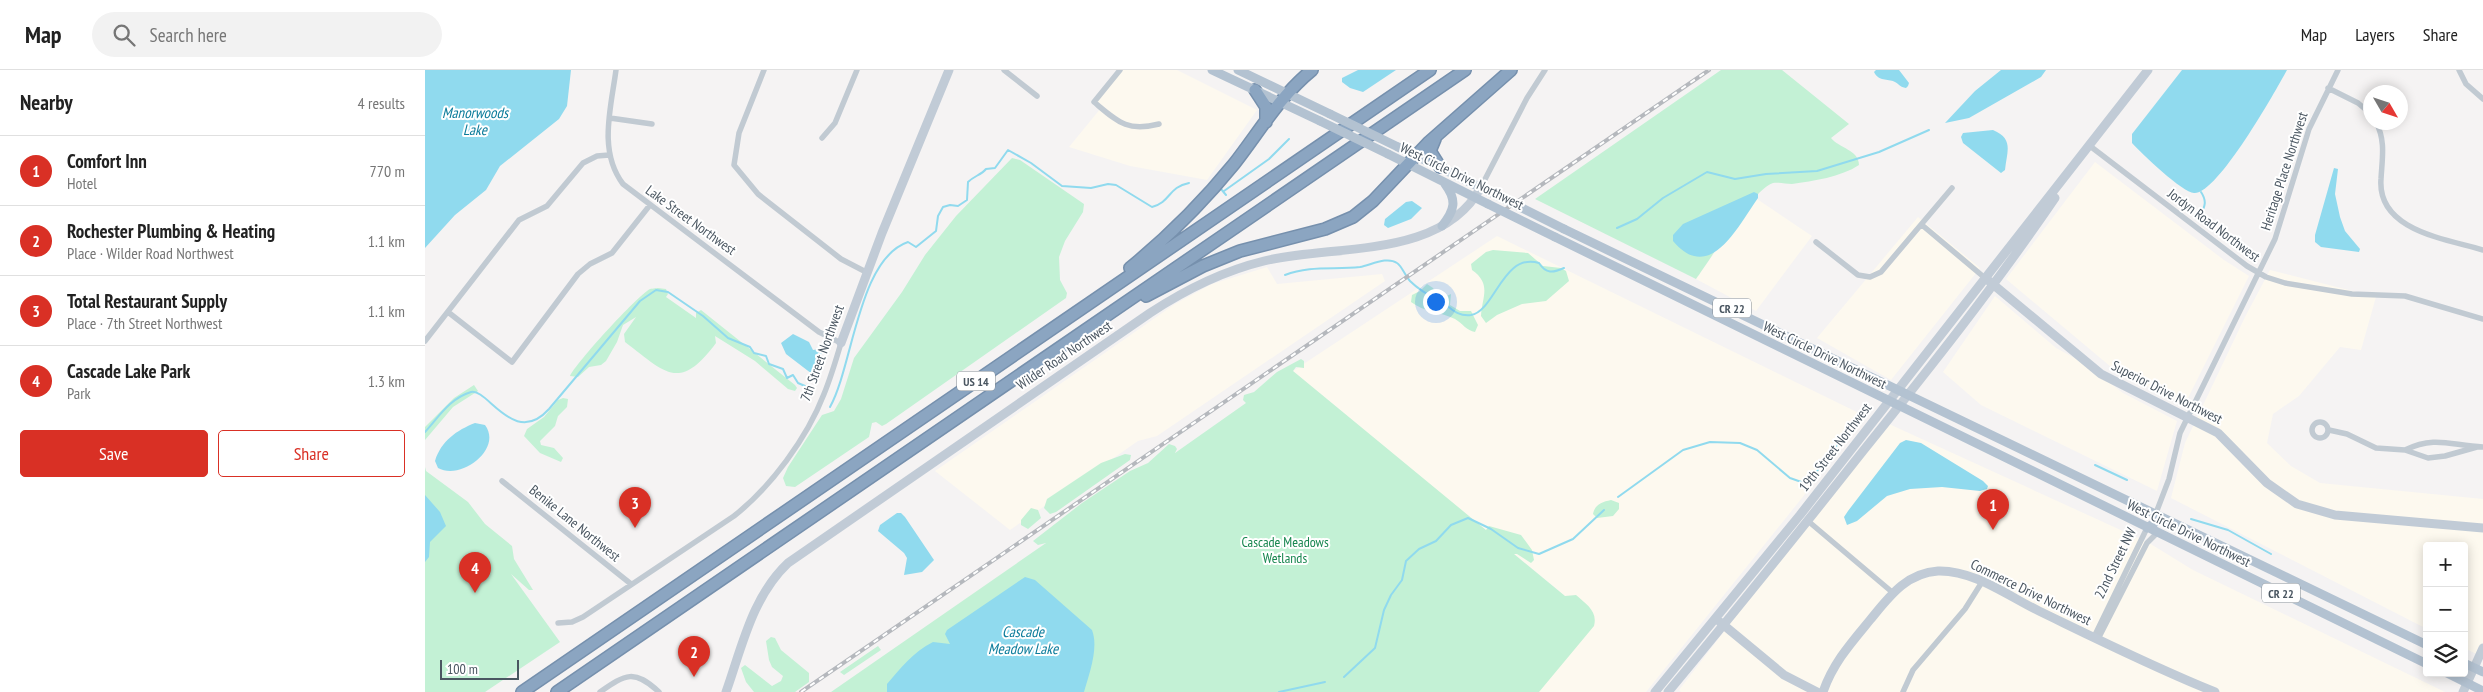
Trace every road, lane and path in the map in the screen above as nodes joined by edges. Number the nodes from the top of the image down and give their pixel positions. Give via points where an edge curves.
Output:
1 (616, 70) edge
2 (764, 70) edge
3 (857, 70) edge
4 (949, 70) edge
5 (1004, 70) edge
6 (1121, 70) edge
7 (1212, 70) edge
8 (1238, 70) edge
9 (1312, 70) edge
10 (1430, 70) edge
11 (1465, 70) edge
12 (1511, 70) edge
13 (1545, 70) edge
14 (2148, 70) edge
15 (2338, 70) edge
16 (2459, 70) edge
17 (2328, 88) junction
18 (1255, 90) junction
19 (1037, 96) dead end
20 (1283, 98) junction
21 (2483, 98) edge
22 (2363, 107) edge
23 (610, 118) junction
24 (1266, 122) junction
25 (652, 124) dead end
26 (1159, 124) dead end
27 (2378, 130) edge
28 (1437, 135) junction
29 (822, 138) dead end
30 (2090, 146) junction
31 (609, 155) junction
32 (1411, 160) junction
33 (1440, 167) junction
34 (1443, 182) junction
35 (1481, 187) junction
36 (1952, 188) dead end
37 (1476, 198) junction
38 (650, 205) junction
39 (1922, 225) junction
40 (1442, 226) junction
41 (1816, 242) dead end
42 (2483, 250) edge
43 (866, 272) junction
44 (2258, 273) junction
45 (1985, 278) junction
46 (1993, 284) junction
47 (448, 312) junction
48 (2483, 320) edge
49 (1079, 334) junction
50 (1040, 338) junction
51 (425, 341) edge
52 (841, 343) junction
53 (1899, 389) junction
54 (1909, 394) junction
55 (1889, 401) junction
56 (1899, 406) junction
57 (2189, 416) junction
58 (2329, 430) dead end
59 (2480, 447) edge
60 (2405, 450) junction
61 (502, 481) dead end
62 (2156, 513) junction
63 (1808, 521) junction
64 (2174, 522) junction
65 (2147, 528) junction
66 (2483, 528) edge
67 (2157, 533) junction
68 (1982, 582) junction
69 (631, 584) junction
70 (1892, 592) junction
71 (1716, 618) junction
72 (558, 623) dead end
73 (1725, 625) junction
74 (2096, 638) junction
75 (2423, 643) edge
76 (2483, 648) edge
77 (2423, 662) edge
78 (2468, 665) edge
79 (2473, 668) junction
80 (2483, 672) edge
81 (2455, 677) edge
82 (2467, 683) junction
83 (2483, 691) edge
84 (522, 692) edge
85 (557, 692) edge
86 (600, 692) edge
87 (659, 692) edge
88 (727, 692) edge
89 (1655, 692) edge
90 (1668, 692) edge
91 (1817, 692) edge
92 (1823, 692) edge
93 (1903, 692) edge
94 (2215, 692) edge
95 (2463, 692) edge

1 - 23 street, Lake Street Northwest
2 - 43 street via 739,134 734,165 758,194 838,256
3 - 29 street via 835,122
4 - 43 street, 7th Street Northwest
5 - 19 street
6 - 26 street via 1094,102 1127,126 1145,128
7 - 18 main road, West Circle Drive Northwest / CR 22
8 - 20 main road, West Circle Drive Northwest / CR 22
9 - 20 highway
10 - 50 highway, US 14
11 - 49 highway, US 14
12 - 28 highway
13 - 35 street
14 - 30 street, 19th Street Northwest
15 - 17 street, Heritage Place Northwest
16 - 21 street via 2463,80
17 - 22 street
17 - 44 street, Heritage Place Northwest via 2309,129 2275,239
18 - 20 main road, West Circle Drive Northwest / CR 22
18 - 24 highway via 1267,107
20 - 24 highway
20 - 32 main road, West Circle Drive Northwest / CR 22, bridge via 1319,121 1388,154
20 - 32 main road, West Circle Drive Northwest / CR 22, bridge via 1330,114 1398,147
23 - 25 street
23 - 31 street, Lake Street Northwest
24 - 50 highway via 1223,177 1170,233
27 - 42 street via 2383,147 2383,199 2392,213 2406,224
28 - 32 highway
28 - 33 highway via 1430,151
30 - 44 street, Jordyn Road Northwest
30 - 45 street, 19th Street Northwest
30 - 46 street, 19th Street Northwest
31 - 38 street, Lake Street Northwest via 623,184
31 - 47 street via 597,156 583,163 547,206 519,220
32 - 33 main road, West Circle Drive Northwest / CR 22
32 - 34 main road, West Circle Drive Northwest / CR 22
32 - 49 highway via 1373,201 1347,220 1221,258
33 - 35 main road, West Circle Drive Northwest / CR 22
34 - 37 main road, West Circle Drive Northwest / CR 22
34 - 40 main road via 1451,193 1454,206
35 - 37 street, Wilder Road Northwest
35 - 53 main road, West Circle Drive Northwest / CR 22, bridge
36 - 39 street
37 - 40 street, Wilder Road Northwest via 1463,212
37 - 55 main road, West Circle Drive Northwest / CR 22, bridge
38 - 47 street via 612,253 578,274 511,362
38 - 52 street, Lake Street Northwest via 819,332
39 - 41 street via 1885,268 1871,277 1862,277 1854,272
39 - 45 street, Superior Drive Northwest
40 - 88 street, Wilder Road Northwest via 1411,239 1306,253 1250,265 1197,286 1150,313 788,563 773,578 757,605
43 - 52 street, 7th Street Northwest
44 - 48 street, Jordyn Road Northwest via 2285,282 2352,294 2412,297
44 - 57 street, Heritage Place Northwest
45 - 46 street, Superior Drive Northwest
45 - 53 street, 19th Street Northwest
46 - 54 street, 19th Street Northwest
46 - 57 street, Superior Drive Northwest via 2101,374
47 - 51 street
49 - 85 highway, US 14
50 - 84 highway, US 14
52 - 69 street, 7th Street Northwest via 816,410 765,487 734,516
53 - 54 main road, West Circle Drive Northwest / CR 22
53 - 55 street, 19th Street Northwest
54 - 56 street, 19th Street Northwest
54 - 62 main road, West Circle Drive Northwest / CR 22
55 - 56 main road, West Circle Drive Northwest / CR 22
55 - 71 street, 19th Street Northwest
56 - 63 street, 19th Street Northwest
56 - 65 main road, West Circle Drive Northwest / CR 22
57 - 62 street, Heritage Place Northwest via 2176,446 2169,479
57 - 66 street, Superior Drive Northwest via 2219,433 2275,490 2306,508 2335,515
58 - 60 street via 2347,434 2377,448
59 - 60 street via 2437,441
59 - 60 street via 2428,458
61 - 69 street, Benike Lane Northwest
62 - 64 main road, West Circle Drive Northwest / CR 22
63 - 70 street
63 - 73 street, 19th Street Northwest
64 - 65 main road via 2157,521
64 - 75 main road, West Circle Drive Northwest / CR 22
65 - 67 main road, West Circle Drive Northwest / CR 22
65 - 74 street, 22nd Street NW
67 - 74 street, 22nd Street NW via 2147,543
67 - 77 main road, West Circle Drive Northwest / CR 22
68 - 70 street, Commerce Drive Northwest via 1963,574 1937,571 1916,576
68 - 74 street, Commerce Drive Northwest
68 - 93 street via 1965,609 1913,670
69 - 72 street, 7th Street Northwest via 583,617
70 - 92 street, Commerce Drive Northwest via 1835,662
71 - 73 street
71 - 89 street, 19th Street Northwest
73 - 90 street, 19th Street Northwest
73 - 91 street via 1780,672
74 - 94 street, Commerce Drive Northwest
76 - 79 street
78 - 79 main road
79 - 80 main road
79 - 82 street
81 - 82 main road
82 - 83 main road
82 - 95 street
86 - 87 street via 619,679 632,675

